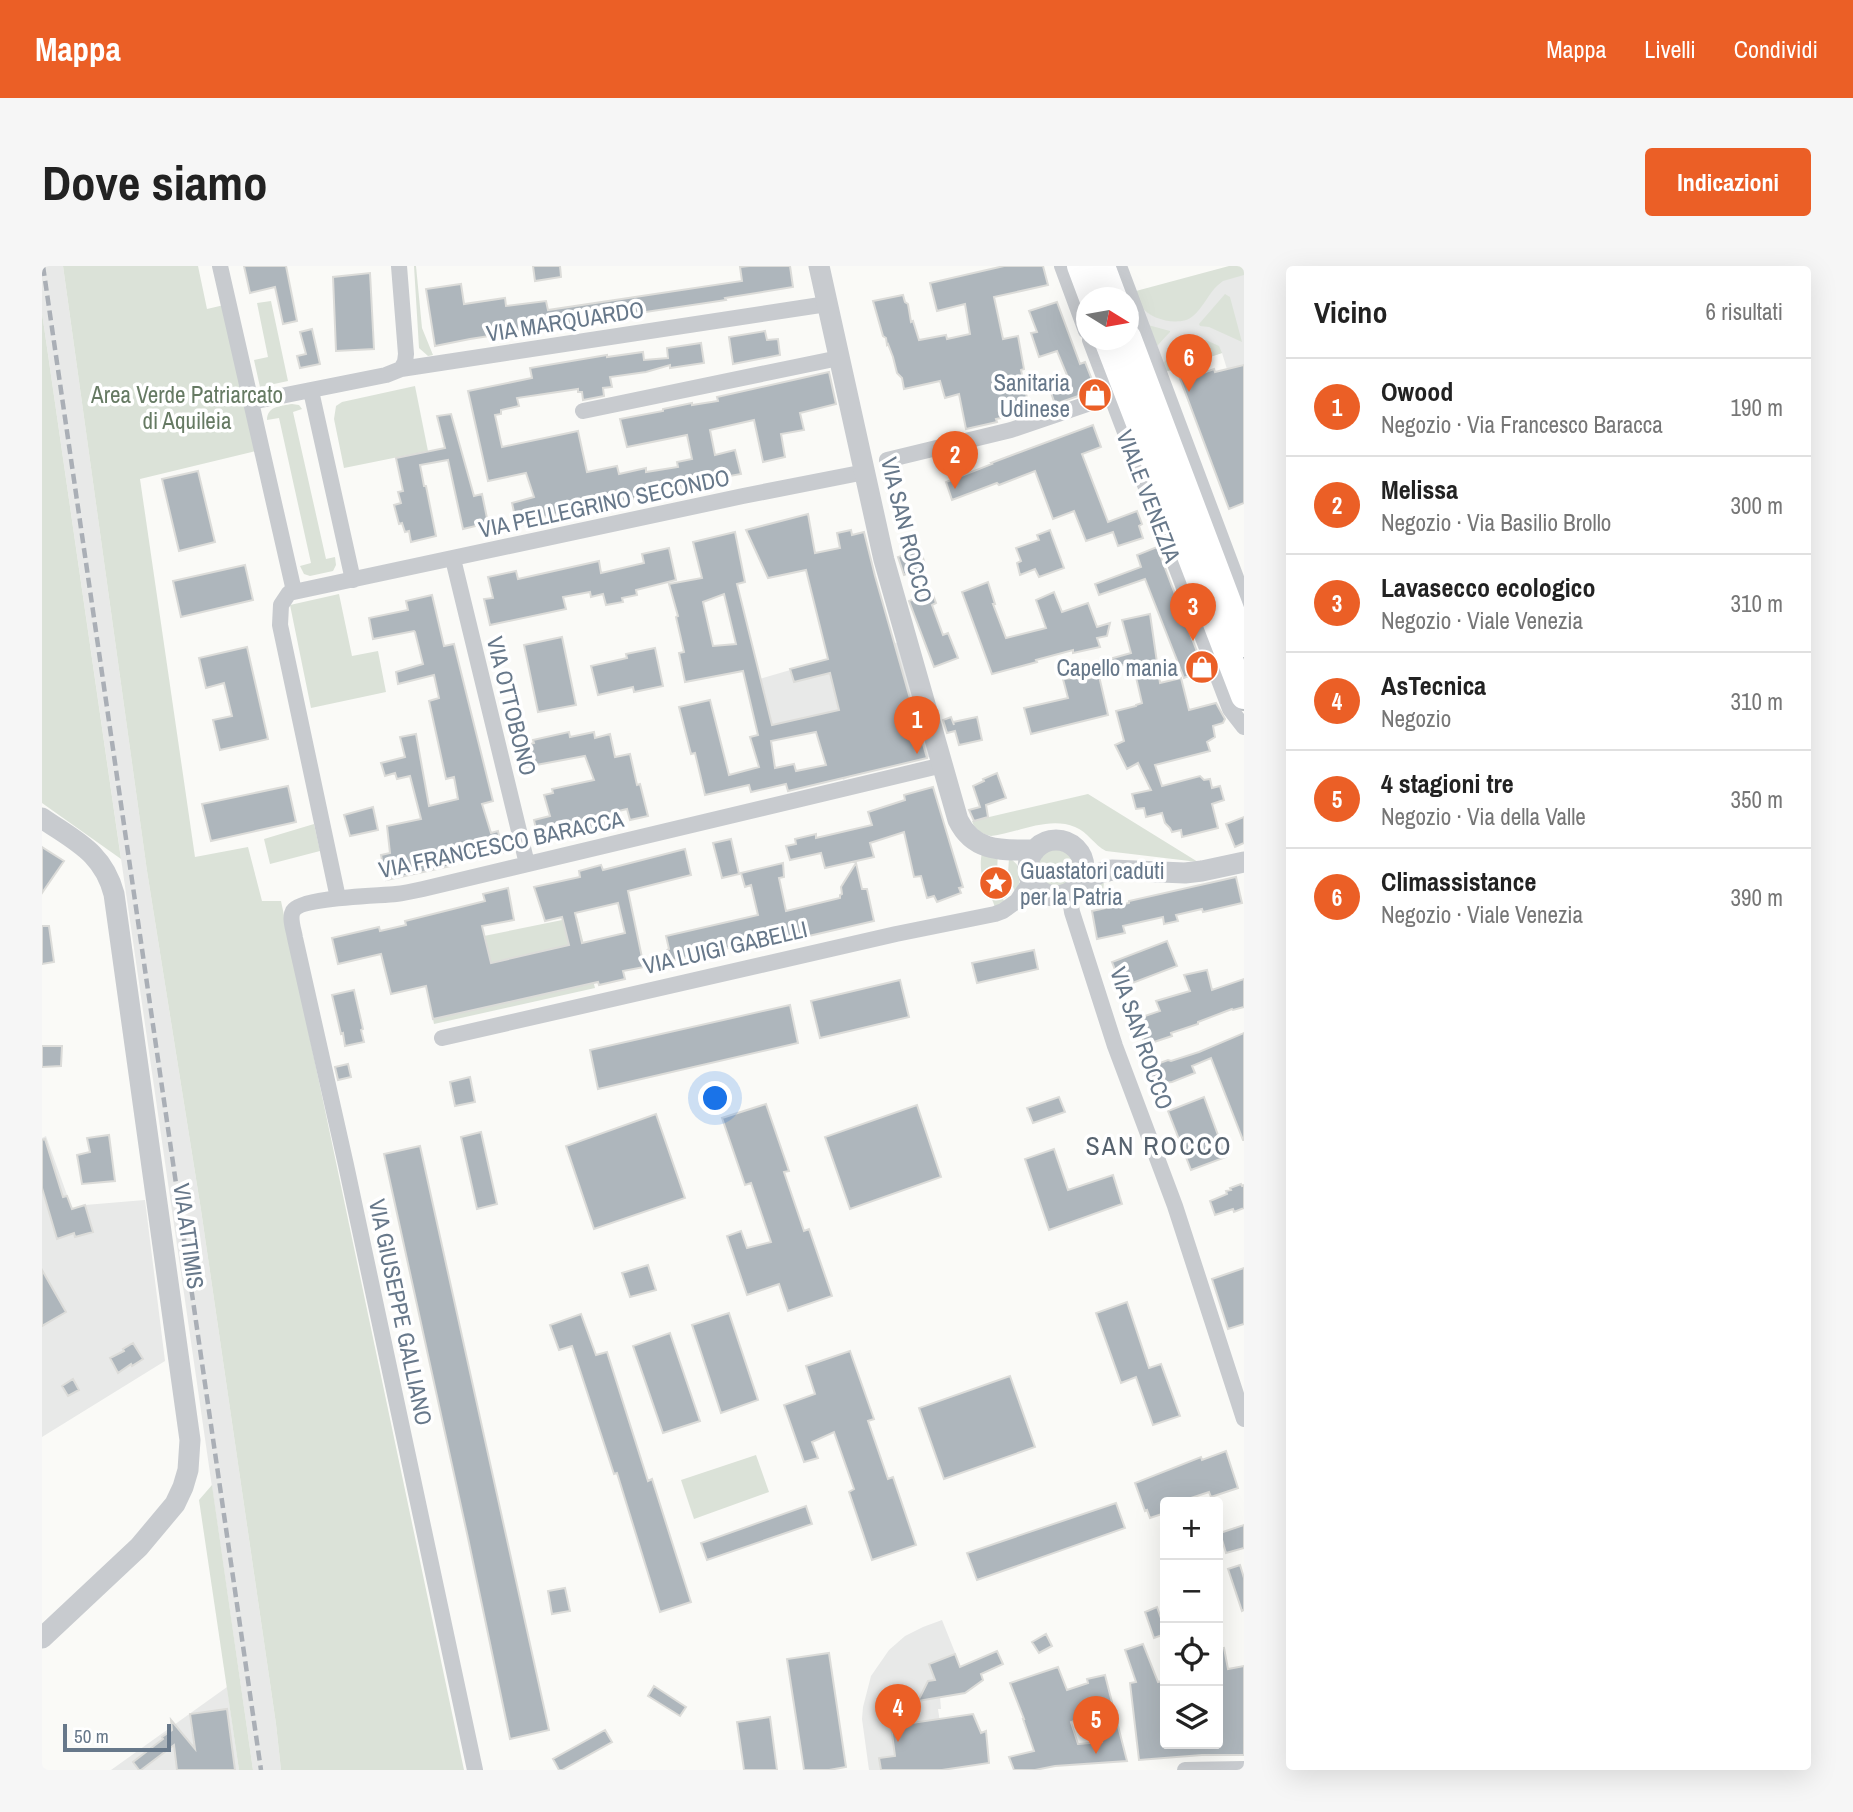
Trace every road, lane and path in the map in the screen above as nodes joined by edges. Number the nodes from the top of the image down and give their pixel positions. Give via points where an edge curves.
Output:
1 (220, 266) edge
2 (399, 266) edge
3 (819, 266) edge
4 (1062, 266) edge
5 (1080, 266) edge
6 (1102, 266) edge
7 (1119, 266) edge
8 (1088, 287) edge
9 (1110, 287) edge
10 (1076, 302) edge
11 (827, 304) junction
12 (1094, 350) edge
13 (1111, 350) edge
14 (1134, 350) edge
15 (839, 358) junction
16 (401, 369) junction
17 (311, 391) junction
18 (1111, 396) junction
19 (251, 402) junction
20 (583, 411) dead end
21 (887, 460) dead end
22 (864, 472) junction
23 (453, 559) junction
24 (353, 580) junction
25 (1242, 590) edge
26 (294, 591) junction
27 (1244, 644) edge
28 (1244, 696) edge
29 (1244, 727) edge
30 (943, 765) junction
31 (42, 818) edge
32 (1080, 853) junction
33 (1244, 862) edge
34 (527, 864) junction
35 (1112, 870) junction
36 (1034, 872) junction
37 (1071, 896) junction
38 (338, 898) junction
39 (442, 1038) dead end
40 (1244, 1419) edge
41 (42, 1638) edge
42 (1244, 1769) edge
43 (475, 1770) edge
44 (1185, 1770) edge

1 - 19 street
2 - 16 street via 406,354
3 - 11 street, VIA SAN ROCCO
4 - 10 street
5 - 8 main road
6 - 9 main road
7 - 25 street
11 - 15 street, VIA SAN ROCCO
11 - 16 street, VIA MARQUARDO
12 - 18 street, VIALE VENEZIA
13 - 28 main road, VIALE VENEZIA
14 - 27 main road, VIALE VENEZIA
15 - 20 street
15 - 22 street, VIA SAN ROCCO
16 - 17 street, VIA MARQUARDO
17 - 19 street
17 - 24 street
18 - 21 street via 1011,430
18 - 29 street, VIALE VENEZIA via 1230,709
19 - 26 street
22 - 23 street, VIA PELLEGRINO SECONDO
22 - 30 street, VIA SAN ROCCO via 884,560
23 - 24 street, VIA PELLEGRINO SECONDO
23 - 34 street, VIA OTTOBONO
24 - 26 street, VIA PELLEGRINO SECONDO
26 - 38 street via 281,605 280,625
30 - 34 street, VIA FRANCESCO BARACCA
30 - 36 street, VIA SAN ROCCO via 963,830
31 - 41 street, VIA ATTIMIS via 94,855 114,894 190,1440 188,1470 175,1504 139,1546
32 - 35 street
32 - 36 street via 1058,840 1041,844
32 - 37 street via 1085,868
33 - 35 street via 1185,873
34 - 38 street, VIA FRANCESCO BARACCA via 397,894
35 - 37 street via 1100,873
36 - 37 street via 1048,895
36 - 39 street, VIA LUIGI GABELLI via 1017,901 995,914
37 - 40 street, VIA SAN ROCCO via 1118,1055 1175,1206
38 - 43 street, VIA GIUSEPPE GALLIANO via 296,907 291,915
42 - 44 street

